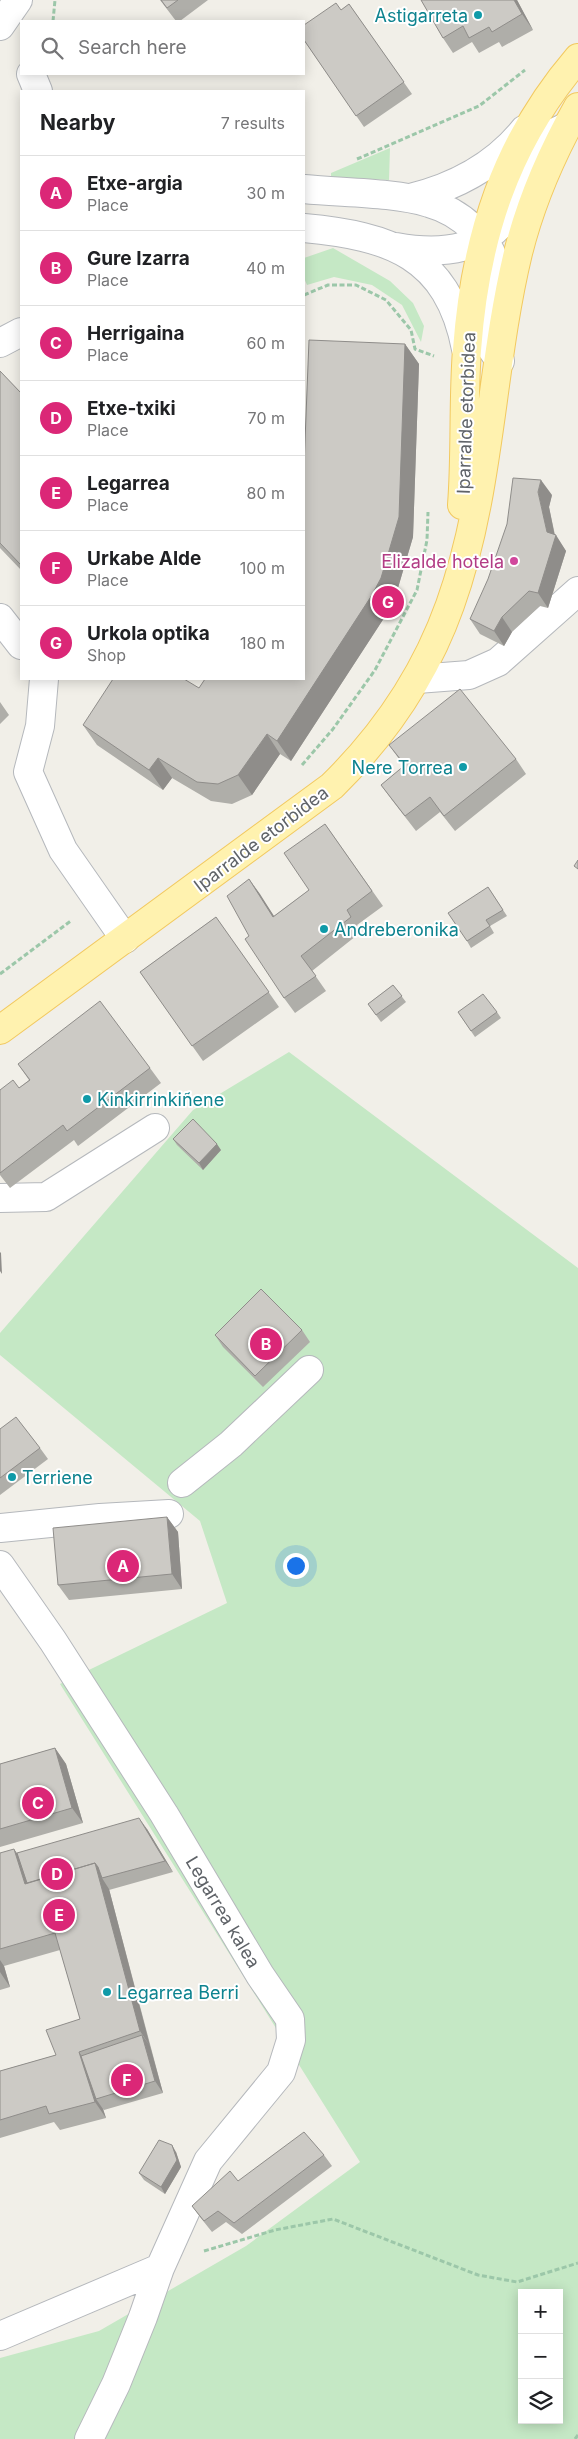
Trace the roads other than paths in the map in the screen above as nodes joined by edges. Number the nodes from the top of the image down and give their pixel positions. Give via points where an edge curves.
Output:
1 (18, 0) edge
2 (28, 0) edge
3 (25, 20) edge
4 (0, 26) edge
5 (578, 58) edge
6 (31, 75) edge
7 (38, 90) edge
8 (572, 116) edge
9 (533, 119) junction
10 (305, 189) edge
11 (397, 197) junction
12 (306, 230) edge
13 (484, 239) junction
14 (396, 247) junction
15 (20, 333) edge
16 (0, 343) edge
17 (467, 351) junction
18 (500, 362) junction
19 (456, 589) junction
20 (578, 591) edge
21 (0, 618) edge
22 (20, 644) edge
23 (417, 679) junction
24 (44, 680) edge
25 (124, 939) junction
26 (0, 1030) edge
27 (155, 1128) dead end
28 (0, 1198) edge
29 (309, 1370) dead end
30 (182, 1484) dead end
31 (169, 1514) dead end
32 (0, 1528) edge
33 (0, 1564) edge
34 (160, 2268) junction
35 (0, 2336) edge
36 (89, 2439) edge

1 - 4 street
2 - 3 street
5 - 9 main road, Iparralde etorbidea
6 - 7 street
8 - 13 street via 541,142 511,208
8 - 18 main road, Iparralde etorbidea via 548,164 518,253
9 - 11 street via 498,157 478,172 444,189
9 - 13 main road, Iparralde etorbidea via 490,211
10 - 11 street
11 - 12 street via 358,209 334,212
11 - 13 street via 431,203 449,212
12 - 14 street via 355,234
13 - 14 street via 444,252
13 - 17 main road, Iparralde etorbidea via 471,302
13 - 18 street via 492,254 495,271 485,336
14 - 17 street via 431,274 444,290 460,323
15 - 16 street
17 - 19 main road, Iparralde etorbidea via 463,494
18 - 19 main road, Iparralde etorbidea via 478,497
19 - 23 main road, Iparralde etorbidea
20 - 23 street via 498,662 470,676
21 - 22 street
23 - 25 main road, Iparralde etorbidea via 383,731 332,786
24 - 25 street via 40,726 28,772 63,850
25 - 26 main road, Iparralde etorbidea
27 - 28 street via 46,1196
29 - 30 street
31 - 32 street
33 - 34 street, Legarrea kalea via 159,1805 260,1975 290,2019 291,2040 281,2072 208,2162
34 - 35 street
34 - 36 street, Legarrea kalea via 116,2384

